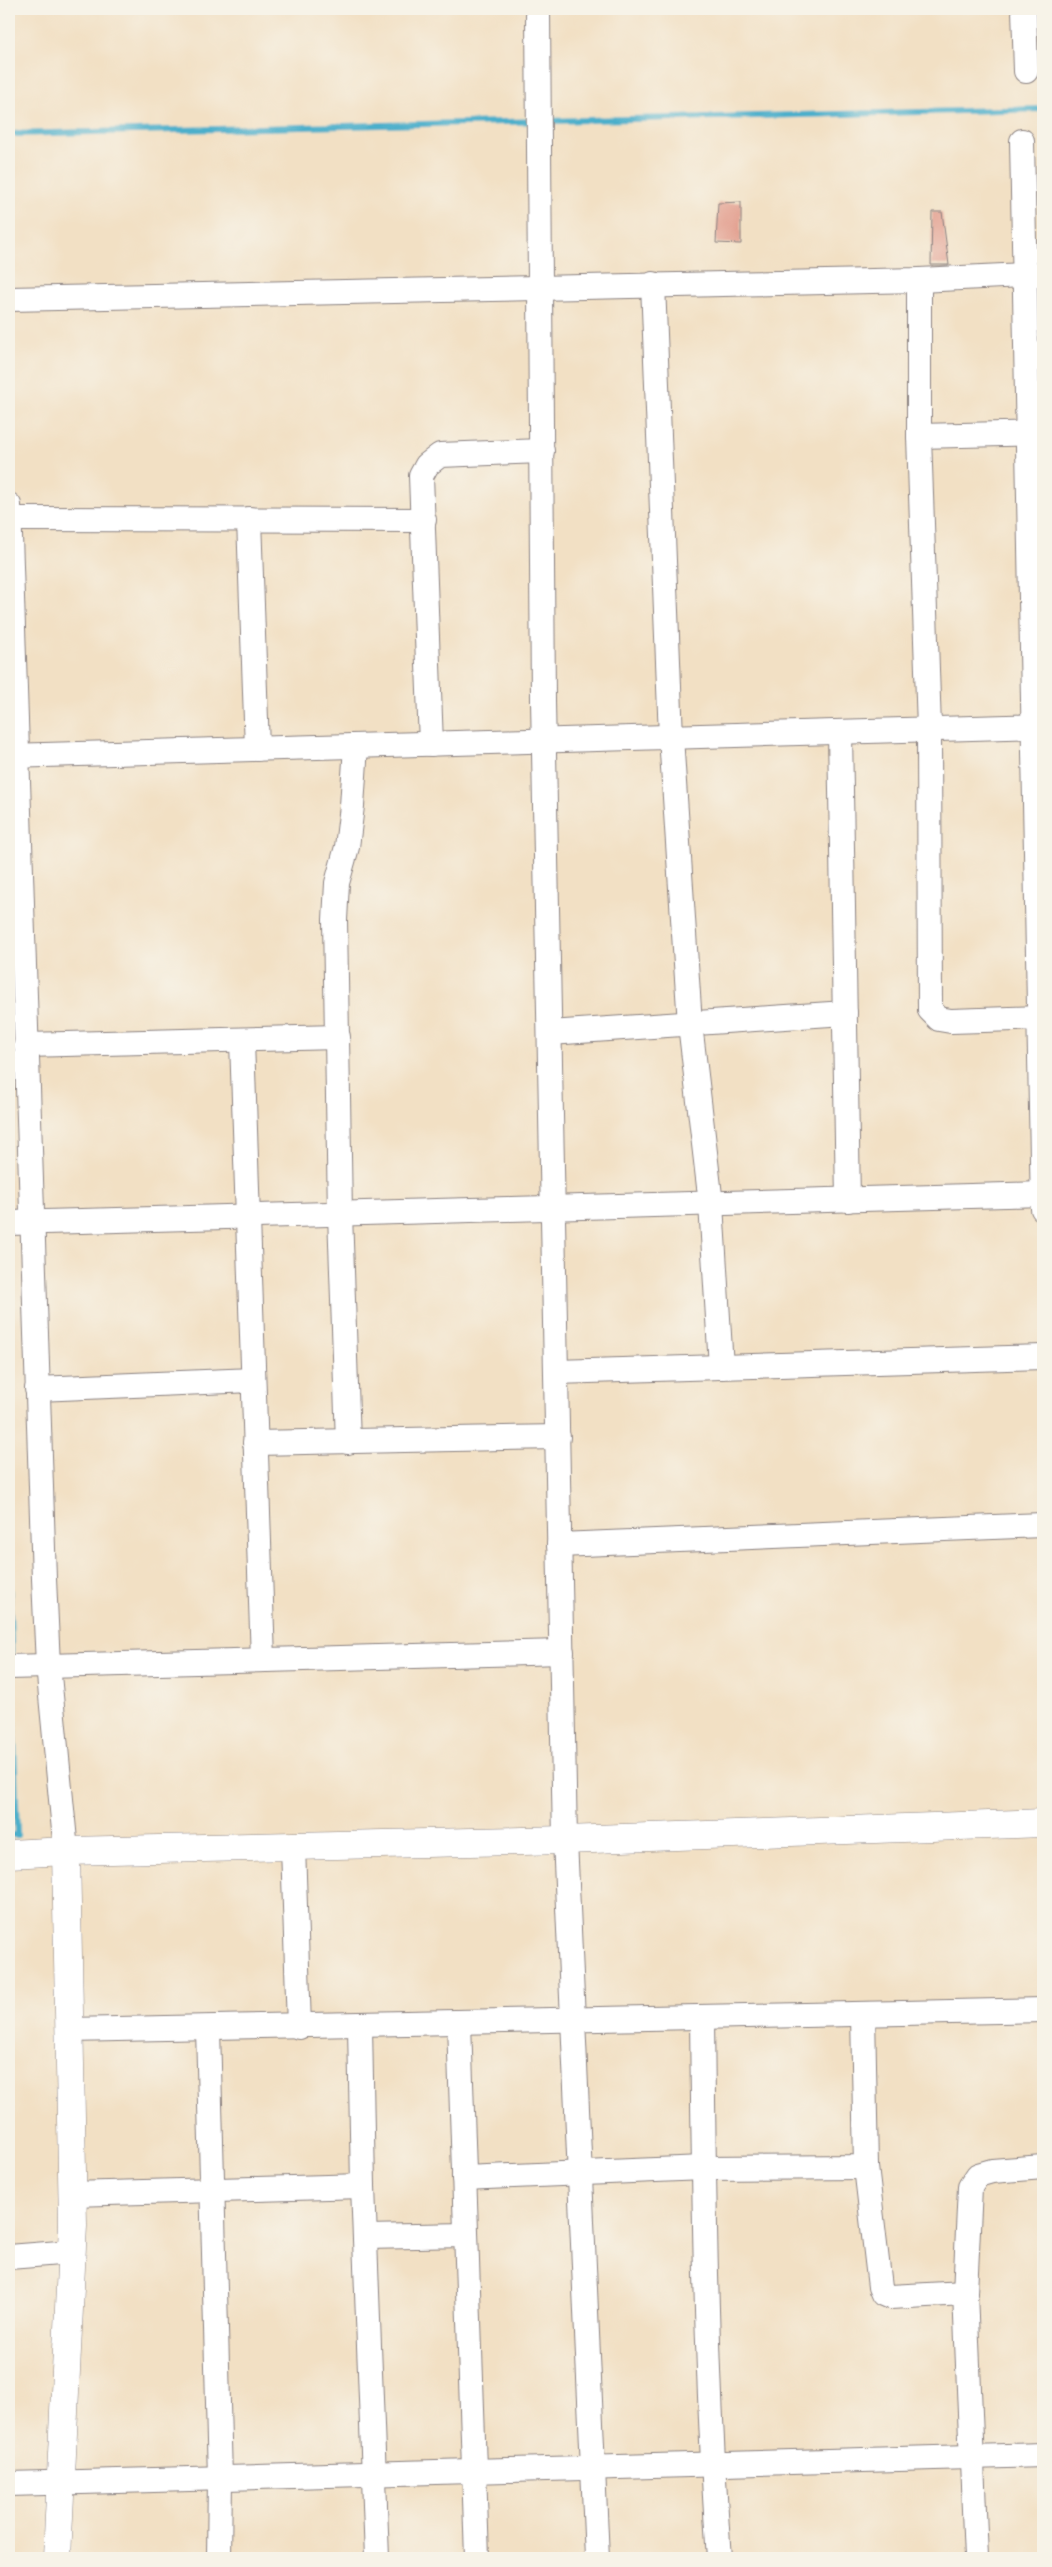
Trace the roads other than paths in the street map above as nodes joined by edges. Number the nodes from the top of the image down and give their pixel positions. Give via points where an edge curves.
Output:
1 (538, 9) edge
2 (1024, 9) edge
3 (1026, 70) dead end
4 (1022, 141) dead end
5 (1034, 274) edge
6 (919, 280) junction
7 (653, 284) junction
8 (540, 287) junction
9 (9, 300) edge
10 (1036, 433) edge
11 (919, 436) junction
12 (542, 451) junction
13 (9, 505) edge
14 (9, 519) edge
15 (249, 519) junction
16 (424, 520) junction
17 (1039, 726) edge
18 (929, 728) junction
19 (840, 732) junction
20 (671, 737) junction
21 (544, 740) junction
22 (431, 744) junction
23 (356, 746) junction
24 (257, 749) junction
25 (13, 756) edge
26 (845, 1013) junction
27 (1042, 1018) edge
28 (690, 1024) junction
29 (550, 1033) junction
30 (338, 1037) junction
31 (242, 1041) junction
32 (26, 1045) junction
33 (1043, 1194) edge
34 (848, 1200) junction
35 (711, 1204) junction
36 (553, 1208) junction
37 (1043, 1209) edge
38 (340, 1214) junction
39 (248, 1217) junction
40 (20, 1223) edge
41 (1043, 1357) edge
42 (721, 1367) junction
43 (556, 1372) junction
44 (253, 1380) junction
45 (37, 1389) junction
46 (558, 1437) junction
47 (256, 1442) junction
48 (348, 1442) junction
49 (1043, 1525) edge
50 (559, 1545) junction
51 (562, 1652) junction
52 (263, 1660) junction
53 (48, 1665) junction
54 (9, 1666) edge
55 (1043, 1823) edge
56 (565, 1840) junction
57 (293, 1846) junction
58 (66, 1851) junction
59 (9, 1854) edge
60 (1043, 2010) edge
61 (863, 2014) junction
62 (702, 2017) junction
63 (573, 2021) junction
64 (459, 2024) junction
65 (360, 2026) junction
66 (299, 2027) junction
67 (208, 2029) junction
68 (69, 2030) junction
69 (866, 2167) junction
70 (1043, 2167) edge
71 (703, 2168) junction
72 (580, 2174) junction
73 (464, 2178) junction
74 (363, 2186) junction
75 (212, 2190) junction
76 (71, 2194) junction
77 (466, 2235) junction
78 (365, 2237) junction
79 (72, 2252) junction
80 (9, 2256) edge
81 (965, 2293) junction
82 (1043, 2455) edge
83 (973, 2456) junction
84 (712, 2463) junction
85 (593, 2469) junction
86 (474, 2472) junction
87 (374, 2474) junction
88 (220, 2478) junction
89 (62, 2482) junction
90 (9, 2484) edge
91 (57, 2558) edge
92 (220, 2558) edge
93 (377, 2558) edge
94 (477, 2558) edge
95 (597, 2558) edge
96 (719, 2558) edge
97 (976, 2558) edge

1 - 8 street
2 - 3 street
4 - 5 street
5 - 6 street
5 - 10 street
6 - 7 street
6 - 11 street
7 - 8 street
7 - 20 street
8 - 9 street
8 - 12 street
10 - 11 street
10 - 17 street
11 - 18 street
12 - 16 street via 440,455 427,465 421,476
12 - 21 street
13 - 14 street
14 - 15 street
14 - 25 street
15 - 16 street
15 - 24 street
16 - 22 street
17 - 18 street
17 - 27 street
18 - 19 street
18 - 27 street via 930,1010 939,1019 951,1021
19 - 20 street
19 - 26 street
20 - 21 street
20 - 28 street
21 - 22 street
21 - 29 street
22 - 23 street
23 - 24 street
23 - 30 street via 347,847 336,902
24 - 25 street
25 - 32 street
26 - 28 street
26 - 34 street
27 - 33 street
28 - 29 street
28 - 35 street
29 - 36 street
30 - 31 street
30 - 38 street
31 - 32 street
31 - 39 street
32 - 40 street
33 - 34 street
33 - 37 street
34 - 35 street
35 - 36 street
35 - 42 street
36 - 38 street
36 - 43 street
38 - 39 street
38 - 48 street
39 - 40 street
39 - 44 street
40 - 45 street
41 - 42 street
42 - 43 street
43 - 46 street
44 - 45 street
44 - 47 street
45 - 53 street
46 - 48 street
46 - 50 street
47 - 48 street
47 - 52 street
49 - 50 street
50 - 51 street
51 - 52 street
51 - 56 street
52 - 53 street
53 - 54 street
53 - 58 street
55 - 56 main road
56 - 57 main road
56 - 63 street
57 - 58 main road
57 - 66 street
58 - 59 main road
58 - 68 main road
60 - 61 street
61 - 62 street
61 - 69 street
62 - 63 street
62 - 71 street
63 - 64 street
63 - 72 street
64 - 65 street
64 - 73 street
65 - 66 street
65 - 74 street
66 - 67 street
67 - 68 street
67 - 75 street
68 - 76 main road
69 - 71 street
69 - 81 street via 883,2294 890,2297
70 - 81 street via 992,2171 978,2175 972,2181
71 - 72 street
71 - 84 street
72 - 73 street
72 - 85 street
73 - 77 street
74 - 75 street
74 - 78 street
75 - 76 street
75 - 88 street
76 - 79 main road
77 - 78 street
77 - 86 street
78 - 87 street
79 - 80 street
79 - 89 main road
81 - 83 street
82 - 83 street
83 - 84 street
83 - 97 street
84 - 85 street
84 - 96 street
85 - 86 street
85 - 95 street
86 - 87 street
86 - 94 street
87 - 88 street
87 - 93 street
88 - 89 street
88 - 92 street
89 - 90 street
89 - 91 main road

